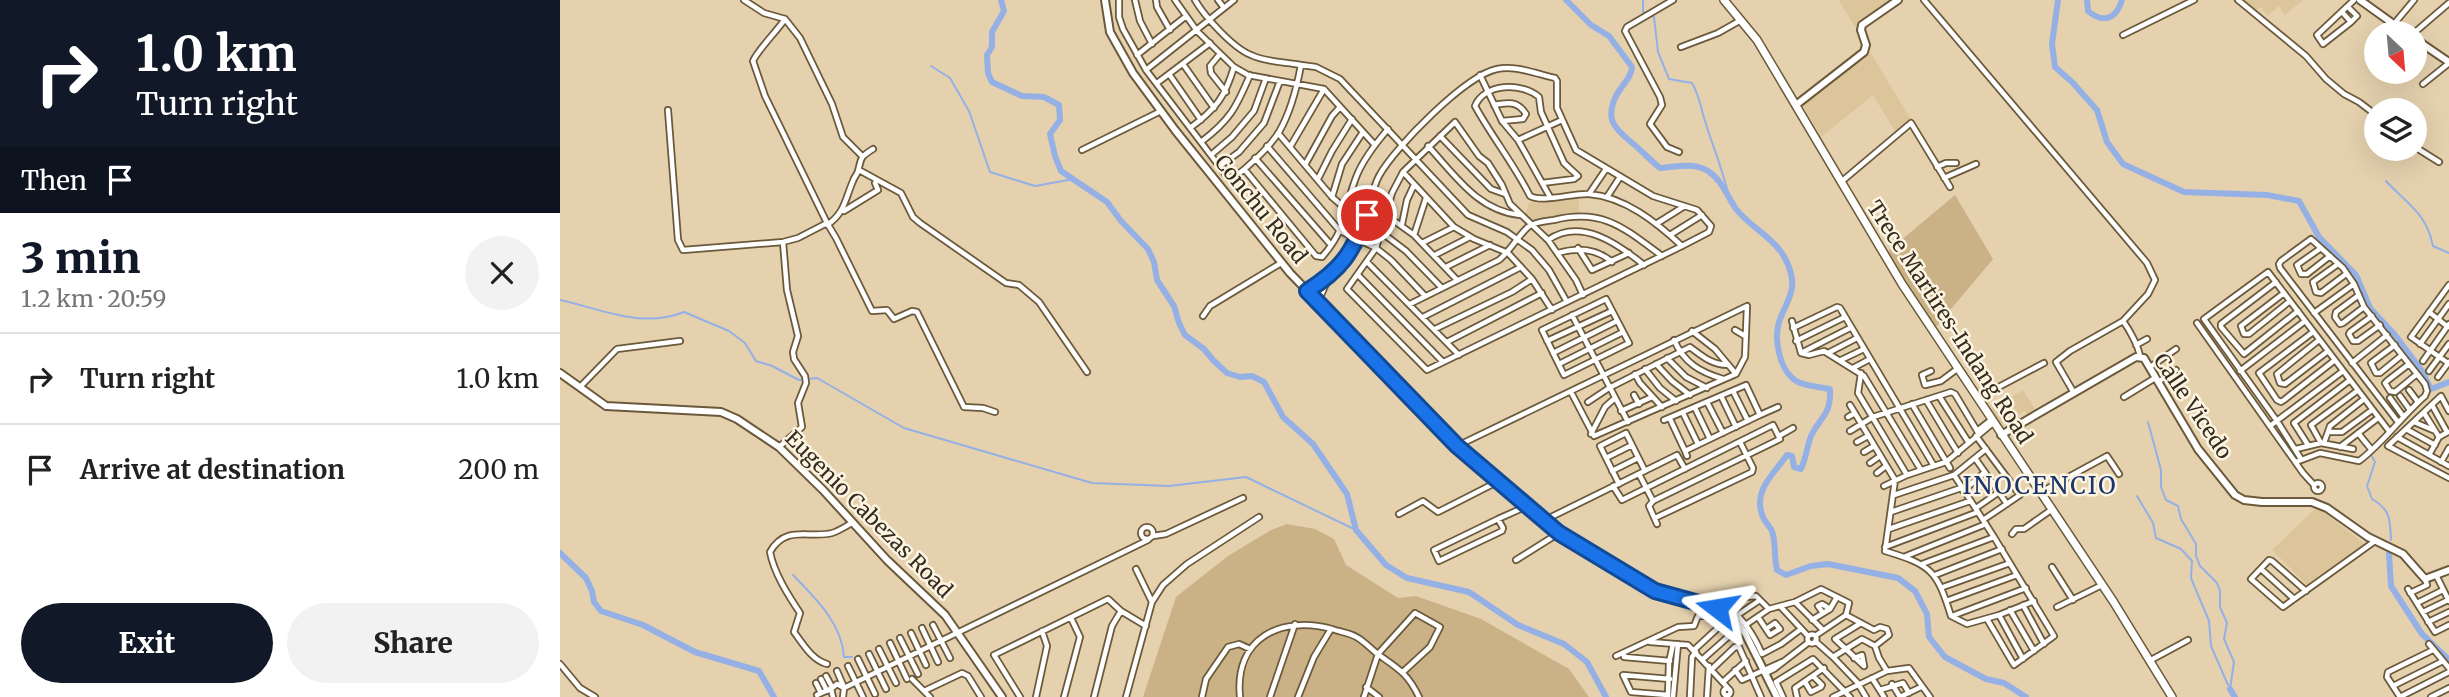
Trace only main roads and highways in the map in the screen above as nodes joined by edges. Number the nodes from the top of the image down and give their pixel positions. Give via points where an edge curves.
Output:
1 (1727, 3) edge
2 (2172, 697) edge

1 - 2 main road, Trece Martires-Indang Road via 1796,105 1902,284

